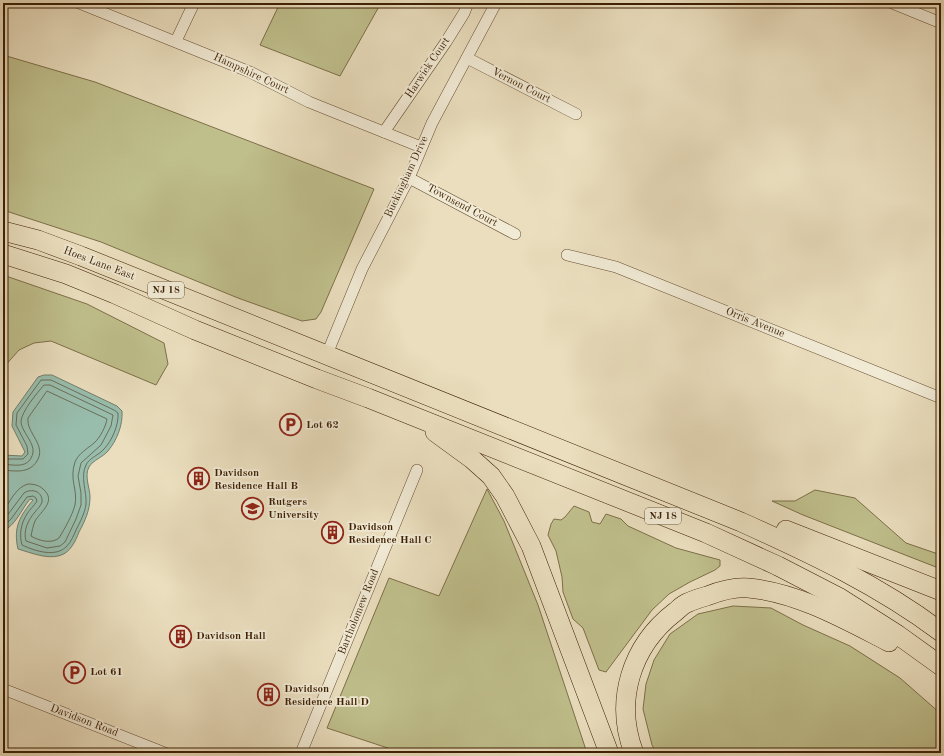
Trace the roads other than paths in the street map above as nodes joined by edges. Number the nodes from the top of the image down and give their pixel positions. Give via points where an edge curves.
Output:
1 (79, 3) edge
2 (194, 3) edge
3 (468, 3) edge
4 (496, 3) edge
5 (892, 3) edge
6 (941, 23) edge
7 (176, 41) junction
8 (466, 58) junction
9 (576, 114) dead end
10 (384, 132) junction
11 (421, 147) junction
12 (409, 178) junction
13 (3, 230) edge
14 (515, 234) dead end
15 (3, 254) edge
16 (567, 255) dead end
17 (326, 354) junction
18 (368, 398) junction
19 (941, 398) edge
20 (578, 456) junction
21 (417, 470) dead end
22 (941, 591) edge
23 (941, 632) edge
24 (941, 666) edge
25 (941, 676) edge
26 (3, 689) edge
27 (165, 753) edge
28 (301, 753) edge
29 (609, 753) edge
30 (634, 753) edge

1 - 7 street, Hampshire Court
2 - 7 street
3 - 10 street, Harwick Court via 446,42
4 - 8 street, Buckingham Drive
5 - 6 street
7 - 10 street, Hampshire Court via 250,72 309,102
8 - 9 street, Vernon Court
8 - 11 street, Buckingham Drive
10 - 11 street, Hampshire Court
11 - 12 street, Buckingham Drive
12 - 14 street, Townsend Court
12 - 17 street, Buckingham Drive via 362,269
13 - 17 highway, Hoes Lane East / NJ 18 via 81,256
15 - 18 highway, Hoes Lane East / NJ 18 via 101,288 195,330
16 - 19 street, Orris Avenue via 616,267
17 - 20 highway, NJ 18
18 - 24 highway, NJ 18 via 706,533 778,566 840,598
18 - 29 highway via 443,438 491,476 505,496 531,546
20 - 22 highway via 700,496
20 - 23 highway, NJ 18 via 789,544 890,598
21 - 28 street, Bartholomew Road
25 - 30 highway via 894,646 818,608 763,590 731,589 687,603 663,621 646,642 633,667 626,697 626,721
26 - 27 street, Davidson Road

